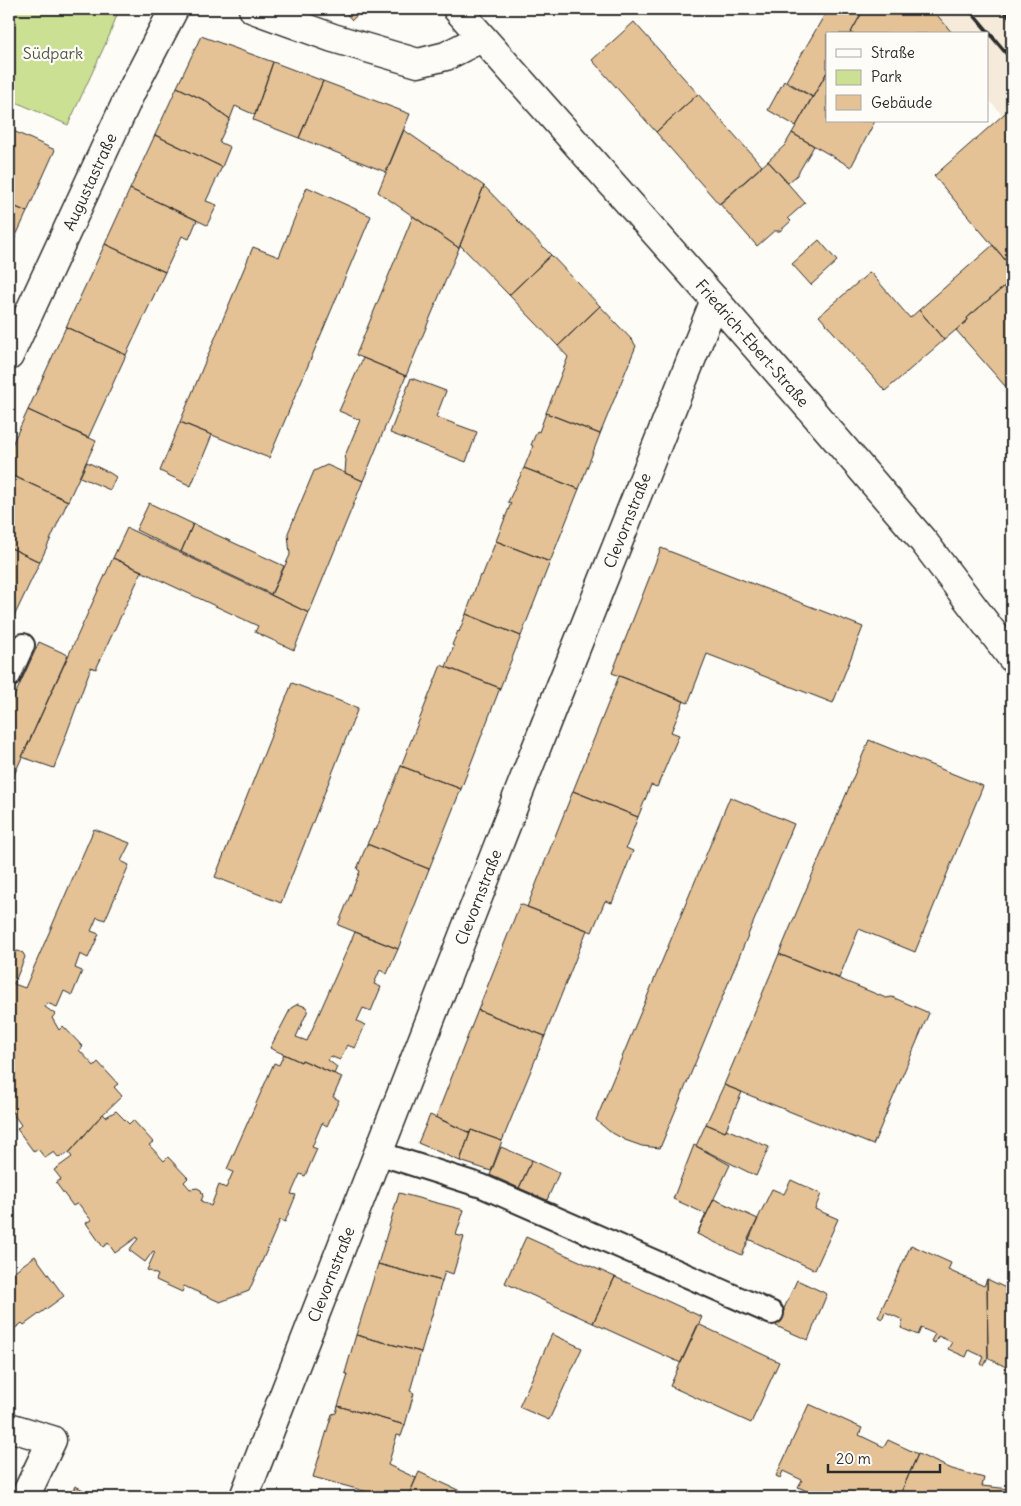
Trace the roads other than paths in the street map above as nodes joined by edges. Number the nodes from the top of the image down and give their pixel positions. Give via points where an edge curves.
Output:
1 (174, 9) edge
2 (253, 9) edge
3 (457, 9) edge
4 (481, 38) junction
5 (715, 300) junction
6 (9, 356) edge
7 (23, 645) dead end
8 (1012, 658) edge
9 (9, 676) edge
10 (378, 1153) junction
11 (772, 1313) dead end
12 (9, 1426) edge
13 (25, 1497) edge
14 (244, 1497) edge

1 - 6 street, Augustastraße via 132,90
2 - 4 street via 333,38 418,63 446,56
3 - 4 street, Friedrich-Ebert-Straße
4 - 5 street, Friedrich-Ebert-Straße
5 - 8 street, Friedrich-Ebert-Straße via 924,542
5 - 10 street, Clevornstraße
7 - 9 lane
10 - 11 lane via 482,1186
10 - 14 street, Clevornstraße
12 - 13 street via 52,1440

